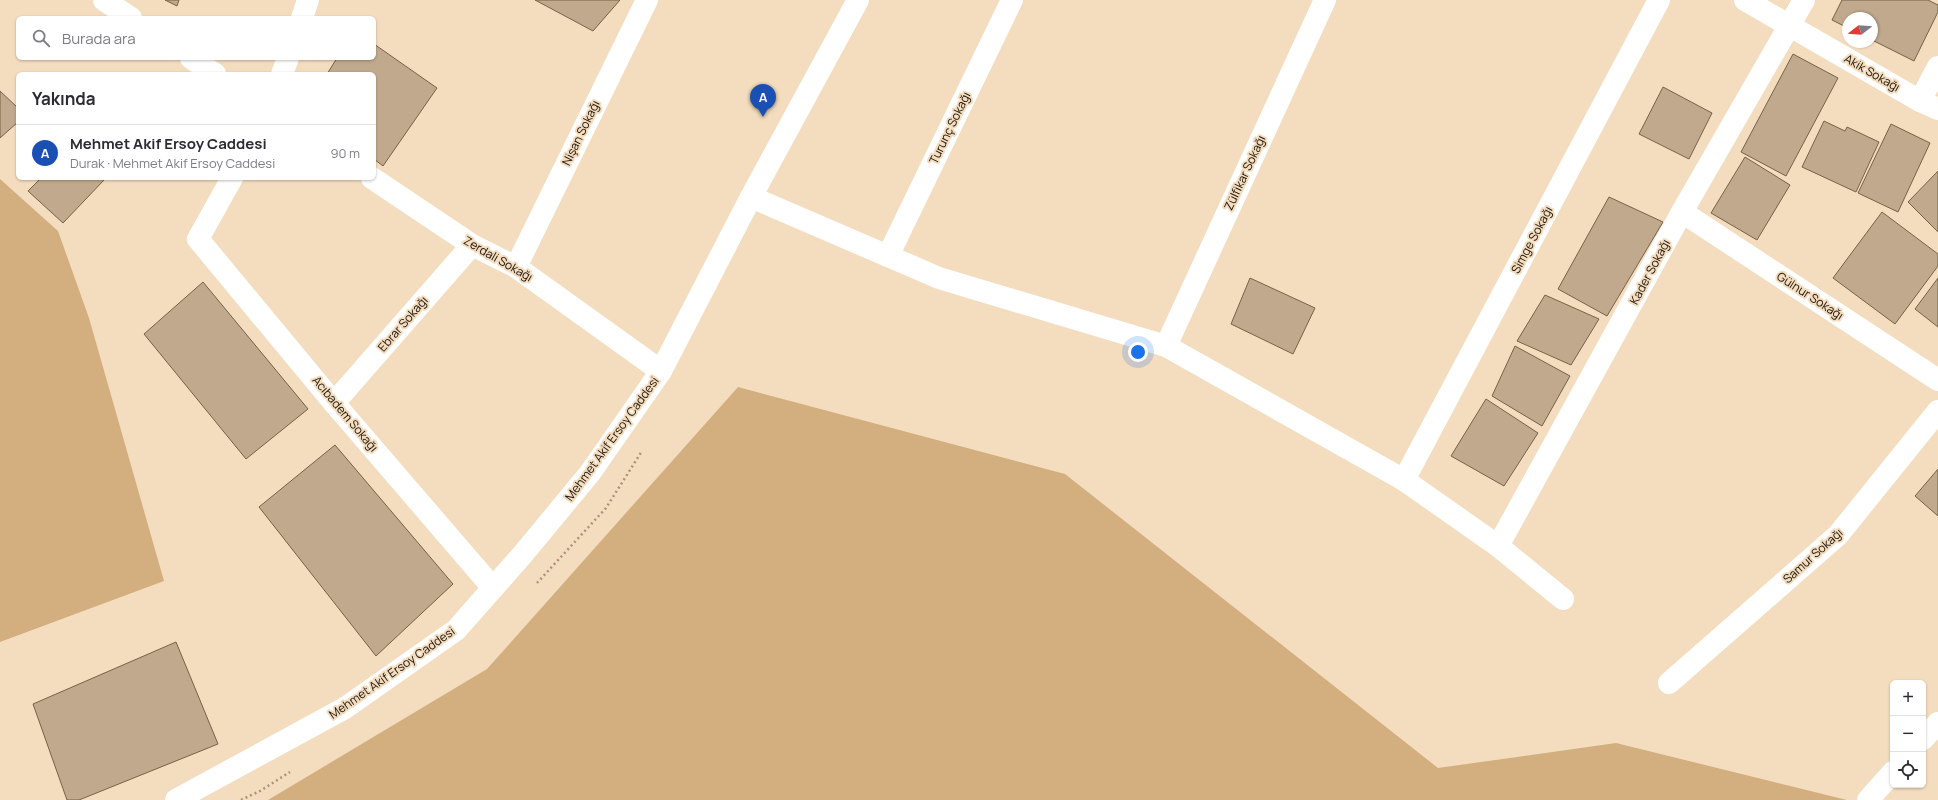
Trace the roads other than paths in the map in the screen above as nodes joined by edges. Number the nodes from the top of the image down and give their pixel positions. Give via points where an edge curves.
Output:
1 (104, 0) edge
2 (308, 0) edge
3 (647, 0) edge
4 (858, 0) edge
5 (1012, 0) edge
6 (1325, 0) edge
7 (1659, 0) edge
8 (1745, 0) edge
9 (1804, 0) edge
10 (128, 16) edge
11 (303, 16) edge
12 (1791, 26) junction
13 (194, 60) edge
14 (287, 60) edge
15 (1938, 67) edge
16 (212, 72) edge
17 (283, 72) edge
18 (1929, 105) edge
19 (231, 180) edge
20 (375, 180) edge
21 (751, 196) junction
22 (1682, 212) junction
23 (472, 245) junction
24 (888, 256) junction
25 (516, 267) junction
26 (1166, 346) junction
27 (661, 371) junction
28 (1938, 380) edge
29 (334, 403) junction
30 (1938, 411) edge
31 (1404, 480) junction
32 (1498, 546) junction
33 (493, 588) junction
34 (1563, 599) dead end
35 (1669, 683) dead end
36 (1938, 723) edge
37 (1926, 736) edge
38 (1890, 775) edge
39 (176, 800) edge
40 (1868, 800) edge

1 - 10 street
2 - 11 street
3 - 25 street, Nişan Sokağı
4 - 21 street, Mehmet Akif Ersoy Caddesi
5 - 24 street, Turunç Sokağı
6 - 26 street, Zülfikar Sokağı
7 - 31 street, Simge Sokağı
8 - 12 street, Akik Sokağı
9 - 12 street, Kader Sokağı
12 - 18 street, Akik Sokağı
12 - 22 street, Kader Sokağı
13 - 16 street
14 - 17 street
15 - 18 street
19 - 29 street, Acıbadem Sokağı via 198,239
20 - 23 street, Zerdali Sokağı
21 - 24 street
21 - 27 street, Mehmet Akif Ersoy Caddesi
22 - 28 street, Gülnur Sokağı
22 - 32 street, Kader Sokağı
23 - 25 street, Zerdali Sokağı
23 - 29 street, Ebrar Sokağı
24 - 26 street via 939,278
25 - 27 street, Zerdali Sokağı
26 - 31 street
27 - 33 street, Mehmet Akif Ersoy Caddesi via 590,473
29 - 33 street, Acıbadem Sokağı
30 - 35 street, Samur Sokağı via 1838,535
31 - 32 street
32 - 34 street
33 - 39 street, Mehmet Akif Ersoy Caddesi via 456,630 345,708
36 - 37 street
38 - 40 street

